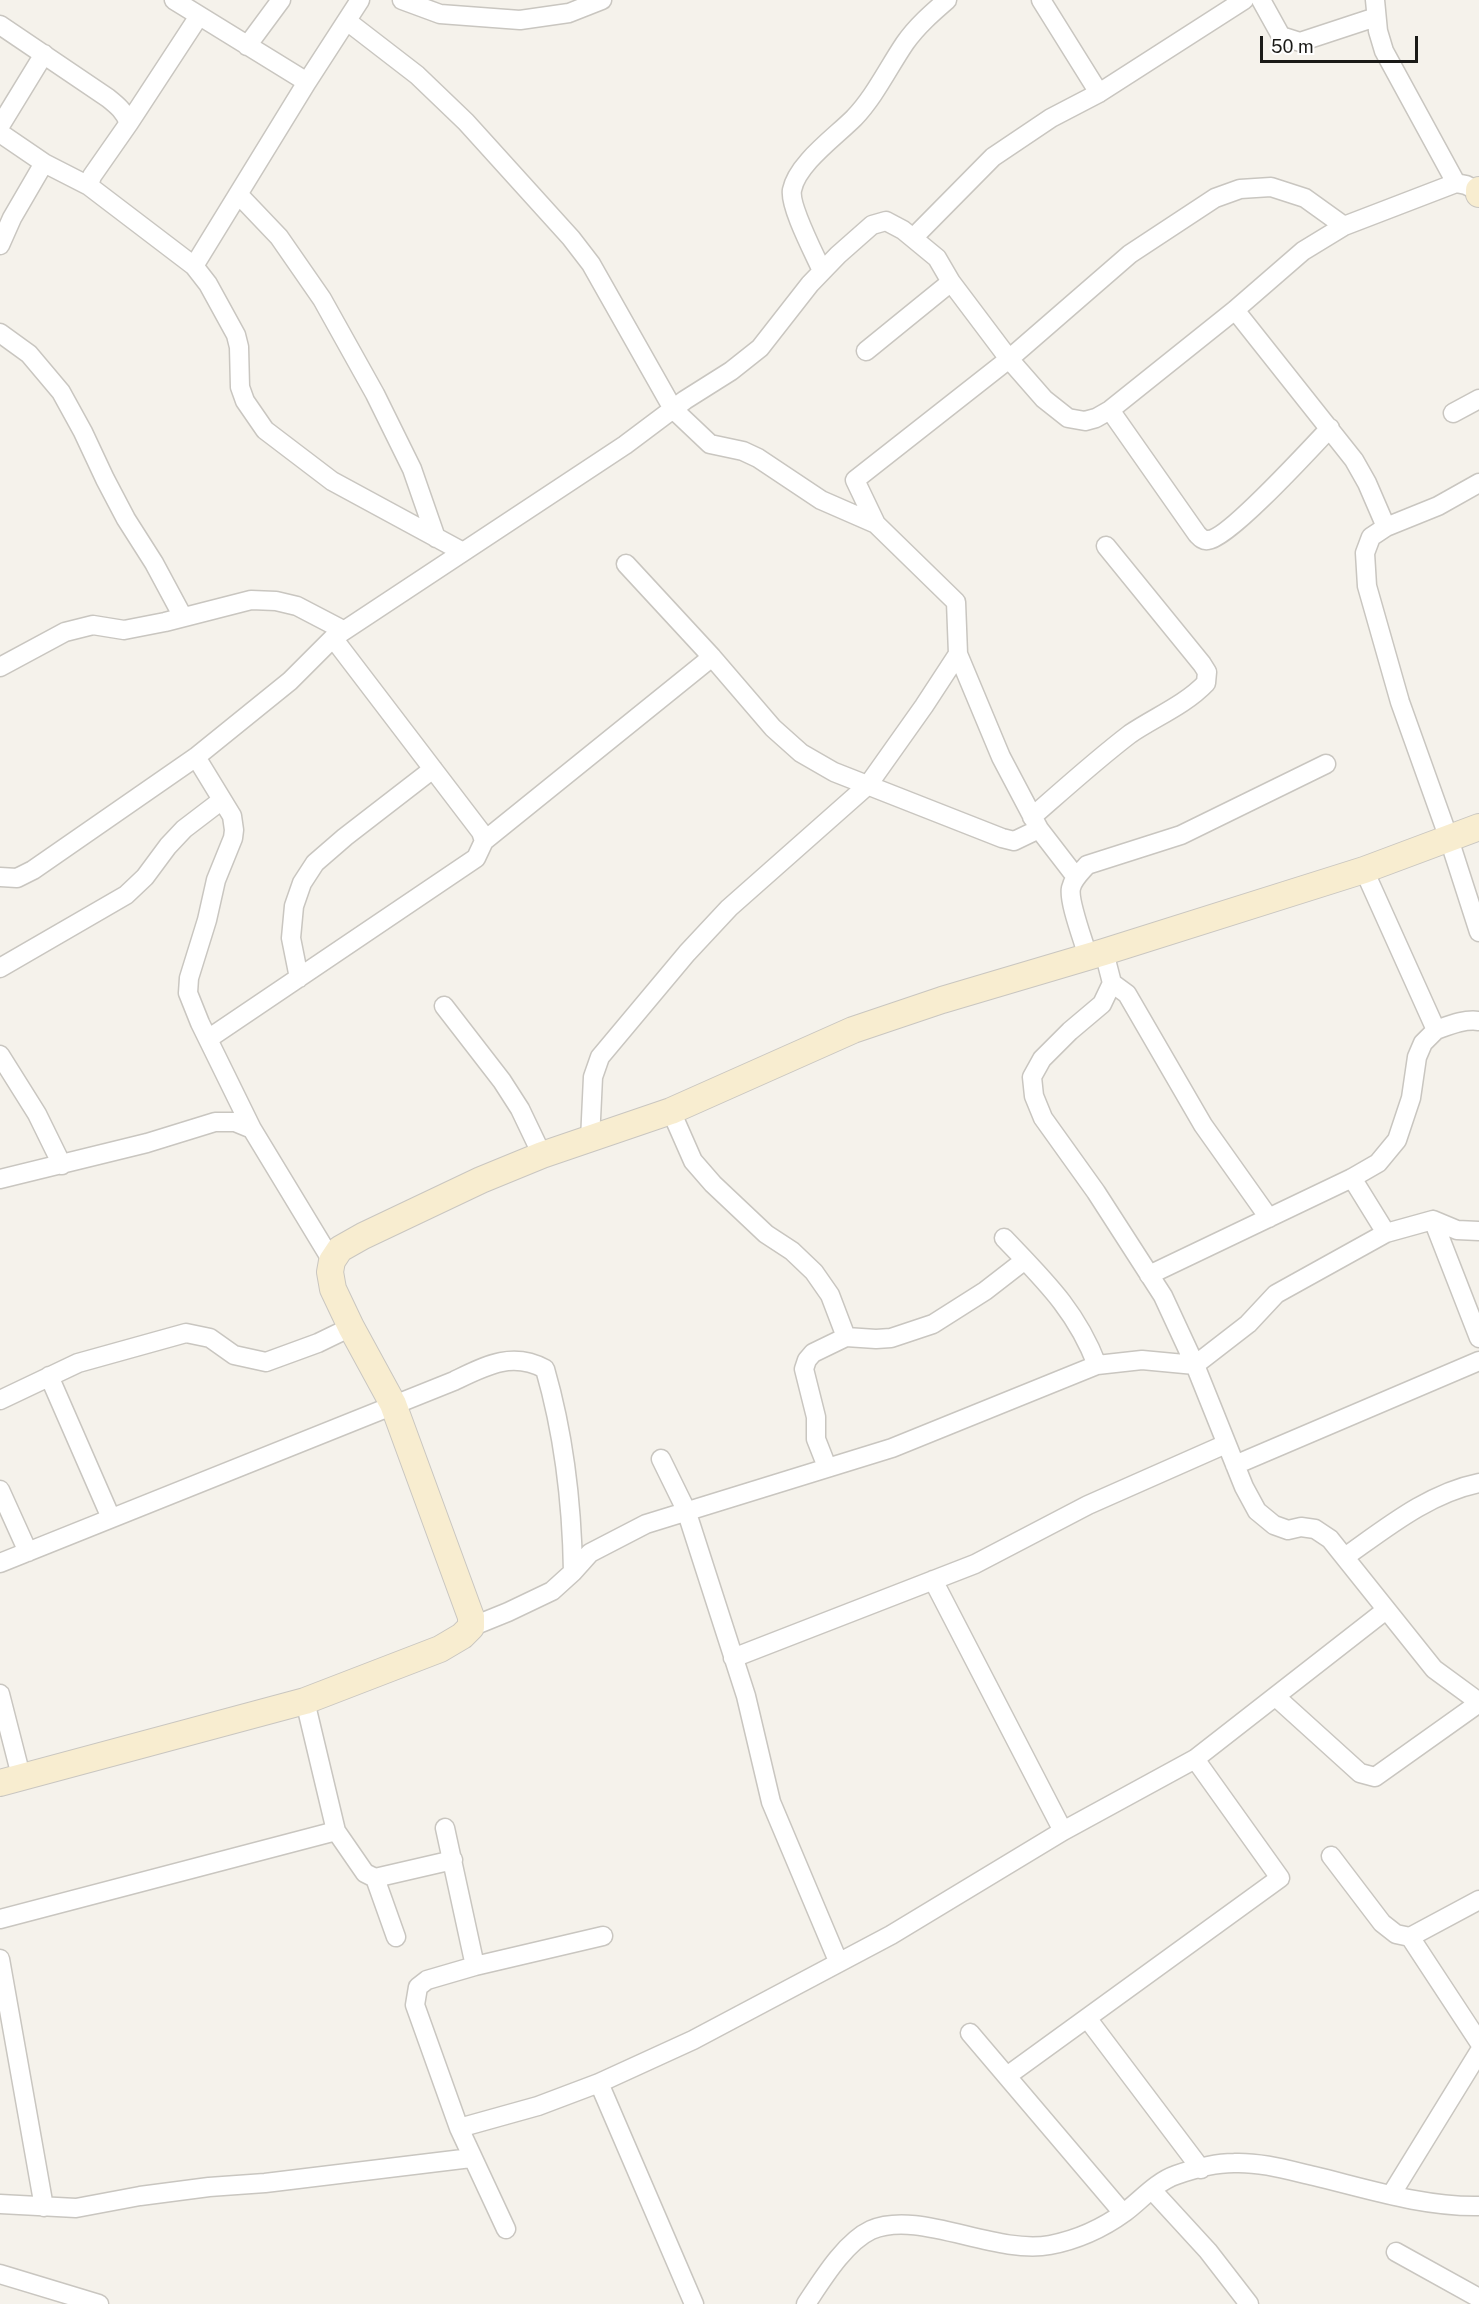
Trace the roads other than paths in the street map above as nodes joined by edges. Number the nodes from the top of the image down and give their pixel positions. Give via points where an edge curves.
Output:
1 (174, 0) edge
2 (281, 0) edge
3 (360, 0) edge
4 (402, 0) edge
5 (602, 0) edge
6 (947, 0) edge
7 (1041, 0) edge
8 (1244, 0) edge
9 (1261, 0) edge
10 (1376, 8) edge
11 (199, 16) junction
12 (347, 21) junction
13 (0, 25) edge
14 (247, 46) junction
15 (45, 54) junction
16 (307, 82) junction
17 (1099, 93) junction
18 (129, 123) junction
19 (0, 126) edge
20 (0, 133) edge
21 (44, 163) junction
22 (89, 186) junction
23 (1473, 190) edge
24 (238, 194) junction
25 (1344, 226) junction
26 (913, 238) junction
27 (0, 244) edge
28 (194, 266) junction
29 (822, 271) junction
30 (951, 282) junction
31 (1235, 310) junction
32 (0, 333) edge
33 (866, 351) dead end
34 (1009, 358) junction
35 (1479, 399) edge
36 (673, 409) junction
37 (1110, 410) junction
38 (1453, 413) dead end
39 (1330, 428) junction
40 (1479, 483) edge
41 (876, 524) junction
42 (1386, 527) junction
43 (436, 538) junction
44 (1106, 546) dead end
45 (463, 552) junction
46 (626, 564) dead end
47 (183, 617) junction
48 (338, 634) junction
49 (958, 654) junction
50 (712, 657) junction
51 (0, 667) edge
52 (196, 757) junction
53 (1326, 764) dead end
54 (433, 769) junction
55 (868, 785) junction
56 (222, 800) junction
57 (1036, 823) junction
58 (1479, 827) edge
59 (1449, 839) junction
60 (484, 841) junction
61 (1364, 870) junction
62 (0, 877) edge
63 (1076, 877) junction
64 (1479, 932) edge
65 (1096, 955) junction
66 (0, 968) edge
67 (299, 978) junction
68 (1112, 983) junction
69 (444, 1006) dead end
70 (1479, 1021) edge
71 (1436, 1030) junction
72 (208, 1039) junction
73 (0, 1055) edge
74 (672, 1111) junction
75 (252, 1128) junction
76 (590, 1140) junction
77 (542, 1155) junction
78 (62, 1165) junction
79 (1352, 1178) junction
80 (0, 1179) edge
81 (1269, 1218) junction
82 (1433, 1220) junction
83 (1479, 1232) edge
84 (1386, 1233) junction
85 (1004, 1238) dead end
86 (1024, 1260) junction
87 (332, 1261) junction
88 (1149, 1275) junction
89 (351, 1327) junction
90 (846, 1337) junction
91 (1479, 1338) edge
92 (1479, 1361) edge
93 (1097, 1365) junction
94 (1195, 1365) junction
95 (49, 1376) junction
96 (0, 1400) edge
97 (393, 1404) junction
98 (1226, 1444) junction
99 (661, 1459) dead end
100 (1235, 1465) junction
101 (826, 1467) junction
102 (1479, 1483) edge
103 (0, 1490) edge
104 (686, 1510) junction
105 (111, 1518) junction
106 (28, 1552) junction
107 (1345, 1557) junction
108 (0, 1563) edge
109 (573, 1572) junction
110 (933, 1580) junction
111 (1386, 1610) junction
112 (471, 1627) junction
113 (733, 1658) junction
114 (0, 1694) edge
115 (1276, 1697) junction
116 (305, 1701) junction
117 (1479, 1703) edge
118 (1195, 1759) junction
119 (10, 1779) edge
120 (445, 1828) dead end
121 (336, 1831) junction
122 (1063, 1831) junction
123 (1331, 1856) dead end
124 (453, 1860) junction
125 (375, 1878) junction
126 (1479, 1900) edge
127 (0, 1919) edge
128 (603, 1936) dead end
129 (396, 1937) dead end
130 (1410, 1937) junction
131 (0, 1959) edge
132 (838, 1961) junction
133 (475, 1966) junction
134 (1087, 2018) junction
135 (970, 2033) dead end
136 (1479, 2042) edge
137 (1479, 2052) edge
138 (1007, 2076) junction
139 (599, 2083) junction
140 (459, 2128) junction
141 (471, 2158) junction
142 (1201, 2169) junction
143 (1152, 2190) junction
144 (1391, 2195) junction
145 (0, 2204) edge
146 (1479, 2206) edge
147 (44, 2207) junction
148 (1123, 2213) junction
149 (506, 2229) dead end
150 (1396, 2252) dead end
151 (0, 2274) edge
152 (1479, 2298) edge
153 (99, 2304) edge
154 (694, 2304) edge
155 (806, 2304) edge
156 (1249, 2304) edge

1 - 11 street
2 - 14 street
3 - 12 street
4 - 5 street via 440,14 520,20 569,13
6 - 29 street via 906,41 877,90 856,117 813,157 791,191 793,205
7 - 17 street
8 - 17 street
9 - 10 street via 1281,36 1300,42
10 - 23 street via 1384,51
11 - 14 street
11 - 18 street
12 - 16 street
12 - 36 street via 417,75 466,122 571,238 591,264
13 - 15 street
14 - 16 street
15 - 18 street via 121,108
15 - 19 street
16 - 24 street
17 - 26 street via 1051,118 993,157
18 - 22 street
20 - 21 street
21 - 22 street
21 - 27 street
22 - 28 street
23 - 25 street
24 - 28 street
24 - 43 street via 279,237 322,299 412,469
25 - 31 street via 1287,263
25 - 34 street via 1305,198 1271,187 1240,189 1215,198 1130,254
26 - 29 street via 886,221 872,225
26 - 30 street via 937,258
28 - 43 street via 236,335 240,387 266,430 332,481
29 - 36 street via 760,348
30 - 33 street
30 - 34 street
31 - 37 street
31 - 39 street
32 - 47 street via 29,354 61,392 126,519
34 - 37 street via 1044,399 1068,418 1085,421
34 - 41 street via 855,480
35 - 38 street
36 - 41 street via 710,444 758,458 821,500
36 - 45 street via 625,446
37 - 39 street via 1197,534 1209,540 1256,504
39 - 42 street via 1354,460
40 - 42 street via 1438,506
41 - 49 street via 956,602
42 - 59 street via 1371,537 1365,553 1367,586 1400,702
43 - 45 street
44 - 57 street via 1202,664 1207,672 1206,683 1092,764
45 - 48 street
46 - 50 street
47 - 48 street via 251,600 276,601 297,606
47 - 51 street via 124,630 93,625 65,632
48 - 52 street via 290,681
48 - 54 street
49 - 55 street
49 - 57 street via 1001,757
50 - 55 street via 801,753
50 - 60 street
52 - 56 street
52 - 62 street via 33,870 17,878
53 - 63 street via 1181,835 1087,865
54 - 60 street
54 - 67 street via 315,863 302,883 294,906 291,938
55 - 57 street via 1014,841
55 - 76 street via 729,908 600,1057 593,1077
56 - 66 street via 184,829 126,896
56 - 72 street via 232,816 233,838 216,880 188,993
57 - 63 street
58 - 59 street
59 - 61 street
59 - 64 street
60 - 67 street via 476,858
61 - 65 street
61 - 71 street
63 - 65 street via 1071,888 1072,900
65 - 68 street
65 - 74 street via 853,1030
67 - 72 street
68 - 81 street via 1126,994 1203,1125
68 - 88 street via 1102,1004 1042,1059 1032,1077 1034,1096 1042,1118
69 - 77 street via 502,1081
70 - 71 street
71 - 79 street via 1423,1043 1417,1057 1411,1098 1397,1140 1378,1163
72 - 75 street
73 - 78 street via 37,1114
74 - 76 street
74 - 90 street via 693,1161 766,1234 814,1272 830,1295
75 - 78 street via 235,1122 215,1122
75 - 87 street
76 - 77 street
77 - 87 street via 363,1236 340,1249
78 - 80 street
79 - 81 street
79 - 84 street
81 - 88 street
82 - 83 street via 1457,1230
82 - 84 street
82 - 91 street
84 - 94 street via 1276,1294 1248,1324
85 - 86 street
86 - 90 street via 985,1292 933,1324 891,1338
86 - 93 street via 1070,1310
87 - 89 street via 333,1289
88 - 94 street
89 - 95 street via 266,1362 234,1355 210,1338 186,1333 88,1360
89 - 97 street
90 - 101 street via 813,1353 804,1369 816,1417 816,1439
92 - 100 street
93 - 94 street via 1142,1360
93 - 101 street via 892,1448
94 - 98 street
95 - 96 street
95 - 105 street
97 - 105 street
97 - 109 street via 483,1367 512,1360 532,1362 544,1369 567,1474
97 - 112 street via 471,1617
98 - 100 street
98 - 110 street via 1088,1505 975,1564
99 - 104 street
100 - 107 street via 1257,1511 1274,1525 1288,1530 1315,1529
101 - 104 street
102 - 107 street via 1421,1505
103 - 106 street
104 - 109 street via 615,1538 590,1553
104 - 113 street
105 - 106 street
106 - 108 street
107 - 111 street
109 - 112 street via 536,1600
110 - 113 street
110 - 122 street
111 - 115 street
111 - 117 street via 1434,1669
112 - 116 street via 440,1649
113 - 132 street via 771,1802
114 - 119 street
115 - 117 street via 1360,1773 1375,1777
115 - 118 street
116 - 119 street
116 - 121 street
118 - 122 street
118 - 134 street via 1280,1878
120 - 124 street
121 - 125 street via 365,1873
121 - 127 street
122 - 132 street via 891,1935
123 - 130 street via 1382,1923 1396,1934
124 - 125 street
124 - 133 street
125 - 129 street
126 - 130 street
128 - 133 street
130 - 136 street
131 - 147 street
132 - 139 street via 693,2040
133 - 140 street via 427,1980 418,1986 416,1996 419,2016
134 - 138 street
134 - 142 street
135 - 138 street
137 - 144 street
138 - 148 street
139 - 140 street via 538,2106
139 - 154 street
140 - 141 street
141 - 147 street via 140,2196 76,2208
141 - 149 street
142 - 143 street via 1175,2175
142 - 144 street via 1233,2163 1274,2166
143 - 148 street
143 - 156 street via 1208,2251
144 - 146 street via 1448,2206
145 - 147 street
148 - 155 street via 1077,2238 1048,2245 1015,2246 900,2224 873,2229 855,2240
150 - 152 street
151 - 153 street

